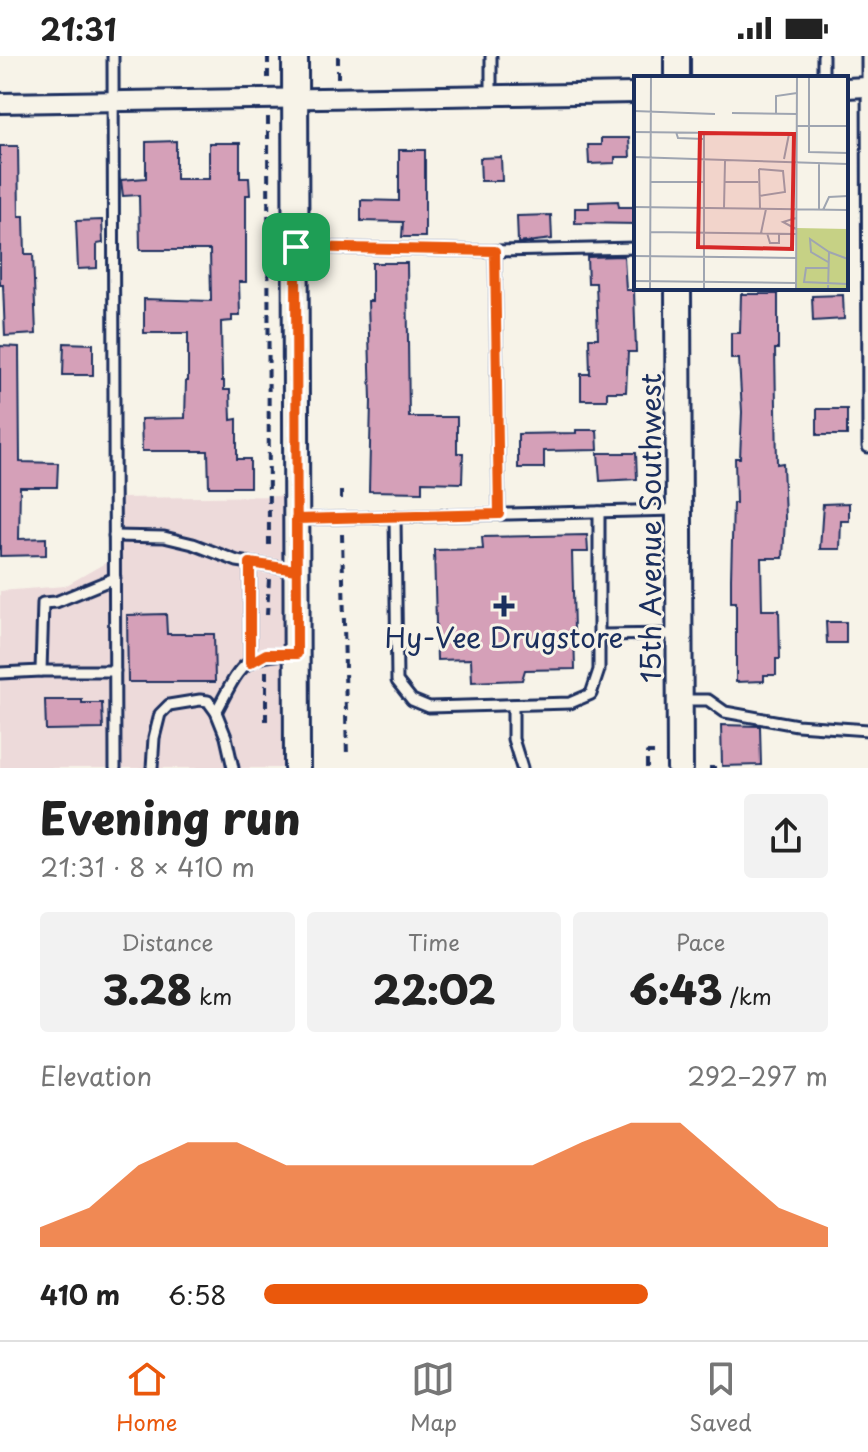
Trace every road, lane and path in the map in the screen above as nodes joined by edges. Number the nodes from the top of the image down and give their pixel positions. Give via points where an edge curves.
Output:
1 (113, 56) edge
2 (268, 56) edge
3 (295, 56) edge
4 (491, 56) edge
5 (867, 56) edge
6 (268, 78) dead end
7 (867, 87) edge
8 (634, 93) edge
9 (491, 95) junction
10 (296, 99) junction
11 (113, 101) junction
12 (0, 103) edge
13 (268, 117) dead end
14 (296, 247) junction
15 (634, 248) edge
16 (495, 251) junction
17 (678, 290) edge
18 (868, 447) edge
19 (341, 491) dead end
20 (679, 510) junction
21 (599, 512) junction
22 (499, 514) junction
23 (395, 516) junction
24 (342, 518) junction
25 (296, 519) junction
26 (114, 536) junction
27 (250, 563) junction
28 (269, 566) junction
29 (296, 570) junction
30 (115, 578) junction
31 (680, 634) junction
32 (599, 635) junction
33 (266, 654) junction
34 (297, 654) junction
35 (250, 663) junction
36 (41, 671) junction
37 (115, 671) junction
38 (0, 673) edge
39 (680, 700) junction
40 (513, 705) junction
41 (216, 712) junction
42 (266, 727) dead end
43 (868, 730) edge
44 (660, 753) dead end
45 (347, 758) dead end
46 (115, 768) edge
47 (152, 768) edge
48 (233, 768) edge
49 (297, 768) edge
50 (522, 768) edge
51 (647, 768) edge
52 (680, 768) edge
53 (709, 768) edge
54 (716, 768) edge

1 - 11 lane
2 - 6 path
3 - 10 main road
4 - 9 lane
5 - 7 lane
7 - 18 lane
8 - 9 street
9 - 10 street
10 - 11 street
10 - 14 main road
11 - 12 street
11 - 26 lane
13 - 28 path
14 - 16 lane
14 - 25 main road
15 - 16 lane
16 - 22 lane
17 - 20 main road, 15th Avenue Southwest
19 - 24 path
20 - 21 lane
20 - 31 main road, 15th Avenue Southwest
21 - 22 lane
21 - 32 lane
22 - 23 lane
23 - 24 lane
23 - 40 lane via 397,681 412,700 429,707
24 - 25 lane
24 - 45 path
25 - 29 main road
26 - 27 lane via 164,537
26 - 30 lane
27 - 28 lane
27 - 35 lane
28 - 29 lane
28 - 33 path
29 - 34 main road
30 - 36 lane via 43,603
30 - 37 lane
31 - 32 lane
31 - 39 main road, 15th Avenue Southwest
32 - 40 lane via 599,670 591,694 570,703
33 - 34 lane
33 - 35 lane
33 - 42 path
34 - 49 main road
35 - 41 lane via 237,671
36 - 37 lane
36 - 38 lane
37 - 46 lane
39 - 43 lane via 708,700 725,712 797,725
39 - 52 main road, 15th Avenue Southwest
40 - 50 lane via 513,739
41 - 47 lane via 208,701 169,705 160,714
41 - 48 lane
44 - 51 path via 647,753
53 - 54 path

